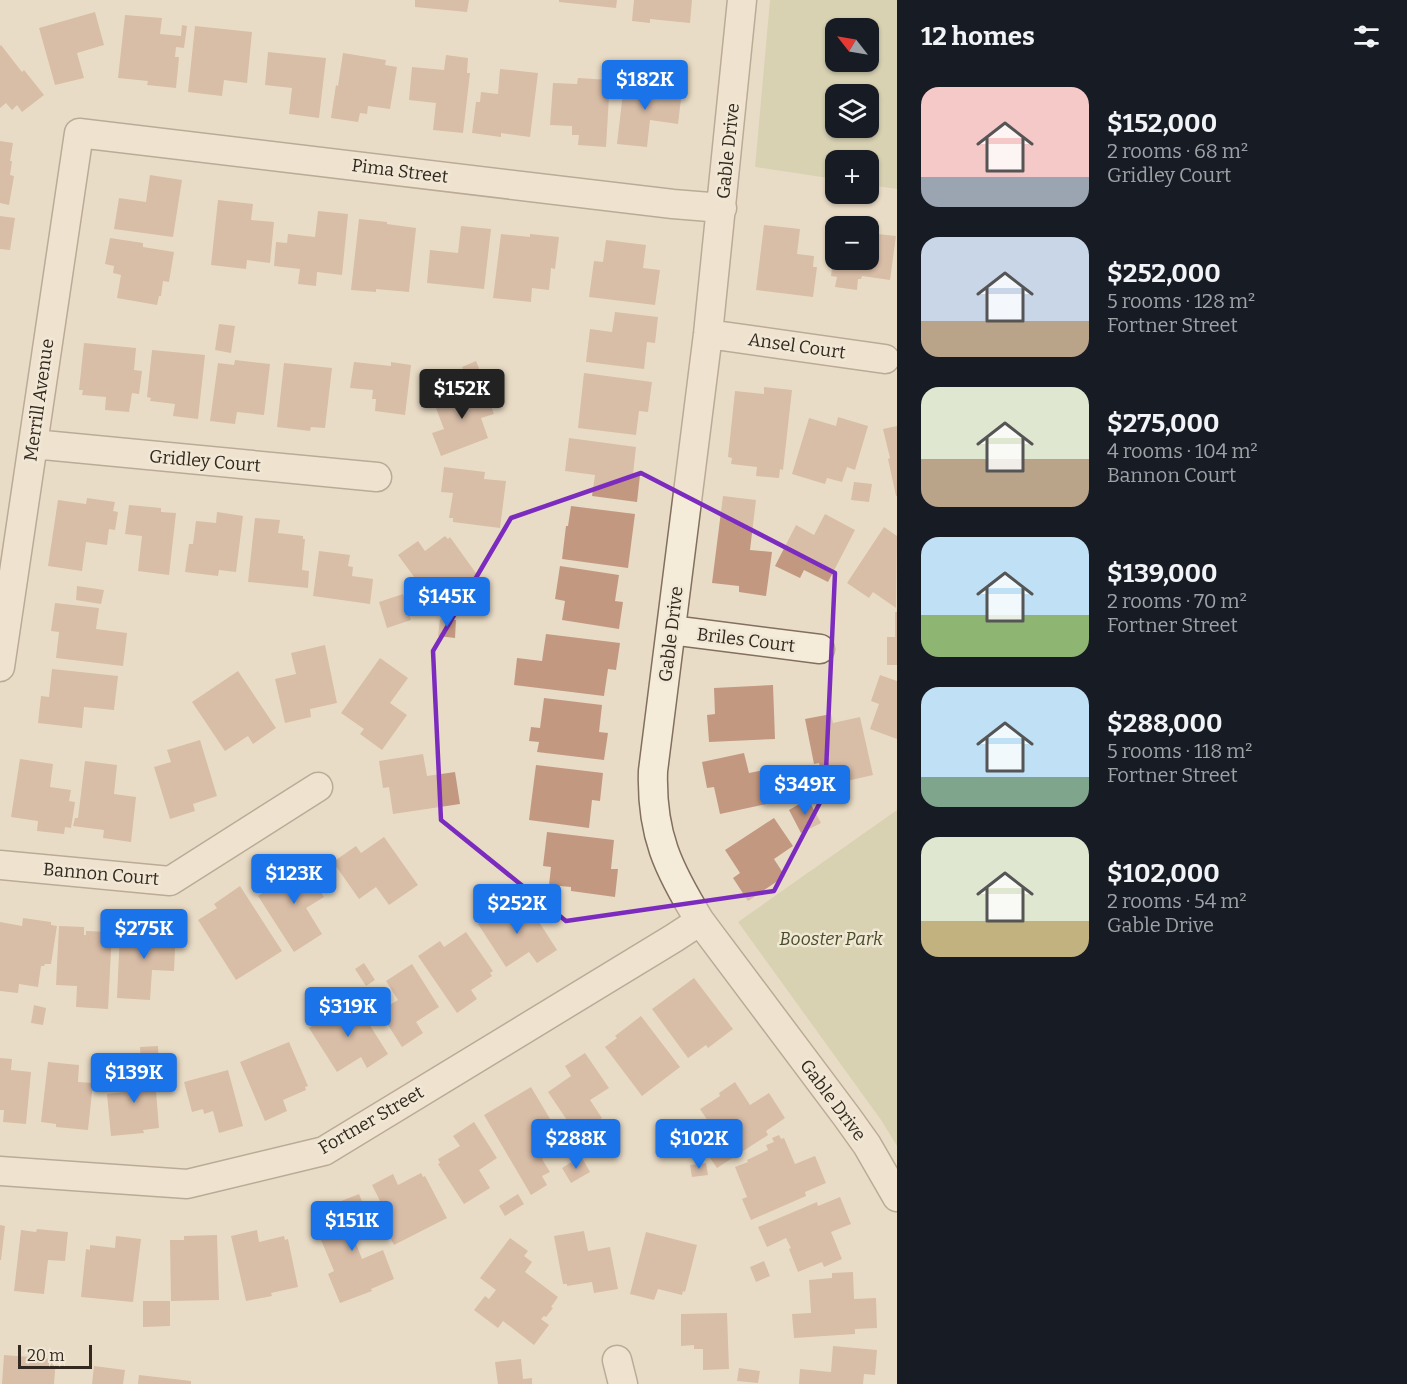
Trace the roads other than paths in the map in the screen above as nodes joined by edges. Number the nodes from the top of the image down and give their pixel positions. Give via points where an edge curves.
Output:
1 (742, 0) edge
2 (79, 133) joint
3 (722, 208) junction
4 (708, 334) junction
5 (885, 359) dead end
6 (33, 444) junction
7 (377, 477) dead end
8 (671, 630) junction
9 (820, 649) dead end
10 (0, 667) edge
11 (318, 787) dead end
12 (0, 865) edge
13 (700, 921) junction
14 (0, 1171) edge
15 (897, 1197) edge

1 - 3 street, Gable Drive
2 - 3 street, Pima Street
2 - 6 street, Merrill Avenue
3 - 4 street, Gable Drive
4 - 5 street, Ansel Court
4 - 8 street, Gable Drive
6 - 7 street, Gridley Court
6 - 10 street, Merrill Avenue
8 - 9 street, Briles Court
8 - 13 street, Gable Drive via 653,771 653,802 669,866
11 - 12 street, Bannon Court via 170,881
13 - 14 street, Fortner Street via 324,1151 187,1184
13 - 15 street, Gable Drive via 848,1117

